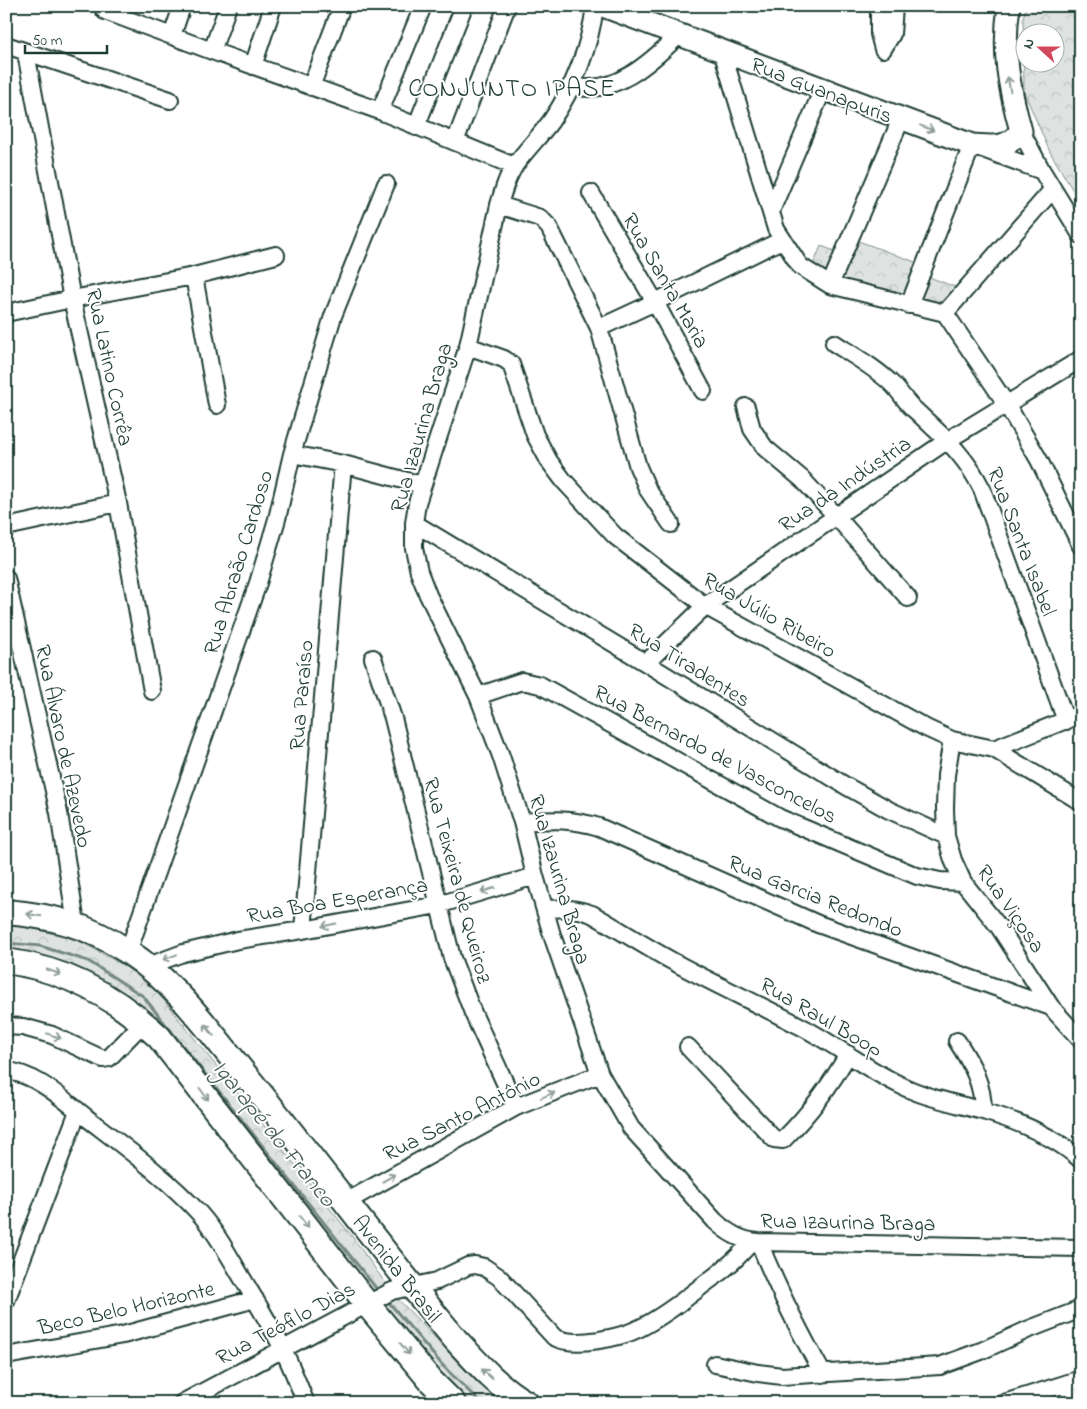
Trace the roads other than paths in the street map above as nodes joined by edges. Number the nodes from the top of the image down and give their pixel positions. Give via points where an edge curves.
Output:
1 (182, 6) edge
2 (228, 6) edge
3 (273, 6) edge
4 (342, 6) edge
5 (423, 6) edge
6 (464, 6) edge
7 (507, 6) edge
8 (595, 6) edge
9 (603, 6) edge
10 (879, 6) edge
11 (894, 6) edge
12 (1009, 6) edge
13 (103, 9) edge
14 (679, 35) junction
15 (172, 36) junction
16 (6, 45) edge
17 (212, 51) junction
18 (722, 51) junction
19 (26, 53) junction
20 (253, 66) junction
21 (571, 85) junction
22 (311, 87) junction
23 (823, 89) junction
24 (170, 100) dead end
25 (380, 111) junction
26 (901, 118) junction
27 (416, 127) junction
28 (1021, 131) junction
29 (455, 142) junction
30 (972, 145) junction
31 (514, 166) junction
32 (1042, 171) junction
33 (386, 184) dead end
34 (1053, 189) junction
35 (591, 193) dead end
36 (499, 205) junction
37 (771, 211) junction
38 (1081, 235) edge
39 (782, 240) junction
40 (276, 255) dead end
41 (194, 276) junction
42 (830, 286) junction
43 (72, 299) junction
44 (655, 302) junction
45 (909, 305) junction
46 (6, 313) edge
47 (945, 313) junction
48 (599, 328) junction
49 (834, 343) dead end
50 (468, 346) junction
51 (1081, 359) edge
52 (703, 391) dead end
53 (217, 404) dead end
54 (1007, 405) junction
55 (746, 407) dead end
56 (948, 440) junction
57 (292, 454) junction
58 (343, 464) junction
59 (422, 485) junction
60 (118, 503) junction
61 (836, 516) junction
62 (414, 523) junction
63 (671, 524) dead end
64 (6, 527) edge
65 (1081, 546) edge
66 (6, 578) edge
67 (908, 598) dead end
68 (705, 606) junction
69 (373, 658) dead end
70 (646, 663) junction
71 (152, 691) dead end
72 (478, 696) junction
73 (1081, 714) edge
74 (1066, 721) junction
75 (952, 740) junction
76 (994, 749) junction
77 (1081, 802) edge
78 (522, 822) junction
79 (946, 836) junction
80 (534, 876) junction
81 (963, 882) junction
82 (438, 905) junction
83 (545, 909) junction
84 (6, 912) edge
85 (76, 924) junction
86 (303, 930) junction
87 (128, 952) junction
88 (6, 961) edge
89 (148, 966) junction
90 (1051, 1007) junction
91 (143, 1023) junction
92 (6, 1026) edge
93 (1081, 1040) edge
94 (956, 1042) dead end
95 (688, 1048) dead end
96 (848, 1054) junction
97 (6, 1071) edge
98 (600, 1074) junction
99 (516, 1107) junction
100 (78, 1111) junction
101 (983, 1111) junction
102 (1081, 1160) edge
103 (346, 1202) junction
104 (755, 1242) junction
105 (1081, 1248) edge
106 (402, 1289) junction
107 (255, 1299) junction
108 (6, 1301) edge
109 (370, 1302) junction
110 (1081, 1309) edge
111 (283, 1348) junction
112 (6, 1356) edge
113 (715, 1364) dead end
114 (824, 1374) junction
115 (1074, 1381) edge
116 (182, 1403) edge
117 (306, 1403) edge
118 (453, 1403) edge
119 (526, 1403) edge
120 (1004, 1403) edge
121 (1072, 1403) edge

1 - 15 street
2 - 17 street
3 - 20 street
4 - 22 street
5 - 25 street
6 - 27 street
7 - 29 street
8 - 21 street, Rua Izaurina Braga via 589,37
9 - 14 main road, Rua Guanapuris
10 - 11 street via 879,34 883,49 892,34
28 -> 12 main road via 1005,56
13 - 15 street
14 - 18 main road, Rua Guanapuris
14 - 21 street via 652,61 619,81 588,88
15 - 17 street
16 - 19 street
17 - 20 street
18 - 23 main road, Rua Guanapuris
18 - 37 street
19 - 24 street
19 - 43 street, Rua Latino Corrêa
20 - 22 street
21 - 31 street, Rua Izaurina Braga via 551,120
22 - 25 street
23 - 26 main road, Rua Guanapuris
23 - 37 street
25 - 27 street
26 -> 30 main road, Rua Guanapuris
26 - 42 street
27 - 29 street
28 - 30 main road via 1014,140 1002,146
28 - 32 street
29 - 31 street
30 - 32 street, Rua Guanapuris
30 - 45 street
31 - 36 street, Rua Izaurina Braga
32 - 34 street
33 - 57 street, Rua Abraão Cardoso via 333,316
34 - 38 street
34 - 47 street
35 - 44 street, Rua Santa Maria
36 - 48 street via 545,222
36 - 50 street, Rua Izaurina Braga
37 - 39 street
39 - 42 street via 800,266
39 - 44 street
40 - 41 street
41 - 43 street
41 - 53 street
42 - 45 street
43 - 46 street
43 - 60 street, Rua Latino Corrêa
44 - 48 street
44 - 52 street, Rua Santa Maria
45 - 47 street
47 - 54 street
48 - 63 street via 638,467 648,490
49 - 56 street, Rua Santa Isabel via 893,385
50 - 59 street, Rua Izaurina Braga
50 - 68 street, Rua Júlio Ribeiro via 512,364 535,435 564,481 615,536
51 - 54 street, Rua da Indústria
54 - 56 street, Rua da Indústria
54 - 65 street via 1040,460
55 - 61 street via 752,429 765,448 802,479
56 - 61 street, Rua da Indústria
56 - 74 street, Rua Santa Isabel via 964,457 982,490
57 - 58 street
57 - 87 street, Rua Abraão Cardoso via 258,583
58 - 59 street
58 - 86 street, Rua Paraíso
59 - 62 street, Rua Izaurina Braga
60 - 64 street
60 - 71 street, Rua Latino Corrêa
61 - 67 street
61 - 68 street, Rua da Indústria
62 - 70 street, Rua Tiradentes
62 - 72 street, Rua Izaurina Braga via 414,548 419,572
66 - 85 street, Rua Álvaro de Azevedo via 59,813
68 - 70 street, Rua da Indústria
68 - 75 street, Rua Júlio Ribeiro
69 - 82 street, Rua Teixeira de Queiroz via 393,718
70 - 79 street, Rua Tiradentes via 846,786
72 - 78 street, Rua Izaurina Braga via 502,756
72 - 81 street, Rua Bernardo de Vasconcelos via 522,681 540,685 780,818 917,876
73 - 74 street
74 - 76 street
75 - 76 street, Rua Júlio Ribeiro
75 - 79 street, Rua Viçosa via 946,775
76 - 77 street, Rua Júlio Ribeiro
78 - 80 street, Rua Izaurina Braga
78 - 90 street, Rua Garcia Redondo via 565,820 598,827 818,924
79 - 81 street, Rua Viçosa
80 -> 82 street, Rua Boa Esperança
80 - 83 street, Rua Izaurina Braga
81 - 90 street, Rua Viçosa via 999,927
82 -> 86 street, Rua Boa Esperança
82 - 99 street, Rua Teixeira de Queiroz via 466,995
83 - 96 street, Rua Raul Boop via 569,908 592,914 674,962 803,1027
83 - 98 street, Rua Izaurina Braga via 565,978
85 -> 84 highway, Avenida Brasil
85 - 87 highway, Avenida Brasil
86 -> 89 street, Rua Boa Esperança via 182,953
87 - 89 highway, Avenida Brasil
88 -> 91 highway, Avenida Brasil via 41,968 81,983
103 -> 89 highway, Avenida Brasil via 189,1006
90 - 93 street, Rua Garcia Redondo
92 -> 91 street via 52,1035 103,1059 109,1058
91 -> 109 highway, Avenida Brasil via 175,1055 232,1132
94 - 101 street via 978,1079
95 - 96 street via 774,1139 780,1141 805,1119 828,1089
96 - 101 street, Rua Raul Boop via 902,1086
97 - 100 street via 38,1082
99 -> 98 street, Rua Santo Antônio
98 - 104 street, Rua Izaurina Braga via 631,1128 715,1221 738,1238
103 -> 99 street, Rua Santo Antônio
100 - 107 street via 135,1155 202,1215
100 - 108 street
101 - 102 street, Rua Raul Boop via 1043,1135
103 - 106 highway, Avenida Brasil
104 - 105 street, Rua Izaurina Braga
104 - 106 street, Rua Teófilo Dias via 674,1308 638,1329 604,1339 579,1342 561,1341 554,1337 499,1277 484,1267 468,1266 437,1281
104 - 114 street
106 - 109 street, Rua Teófilo Dias
119 -> 106 highway, Avenida Brasil via 500,1386
107 - 111 street
107 - 112 street, Beco Belo Horizonte via 123,1335
109 - 111 street, Rua Teófilo Dias
109 -> 118 highway, Avenida Brasil via 431,1381
110 - 114 street via 940,1366
111 - 116 street, Rua Teófilo Dias
111 - 117 street
113 - 114 street via 782,1376
115 - 120 street
115 - 121 street

